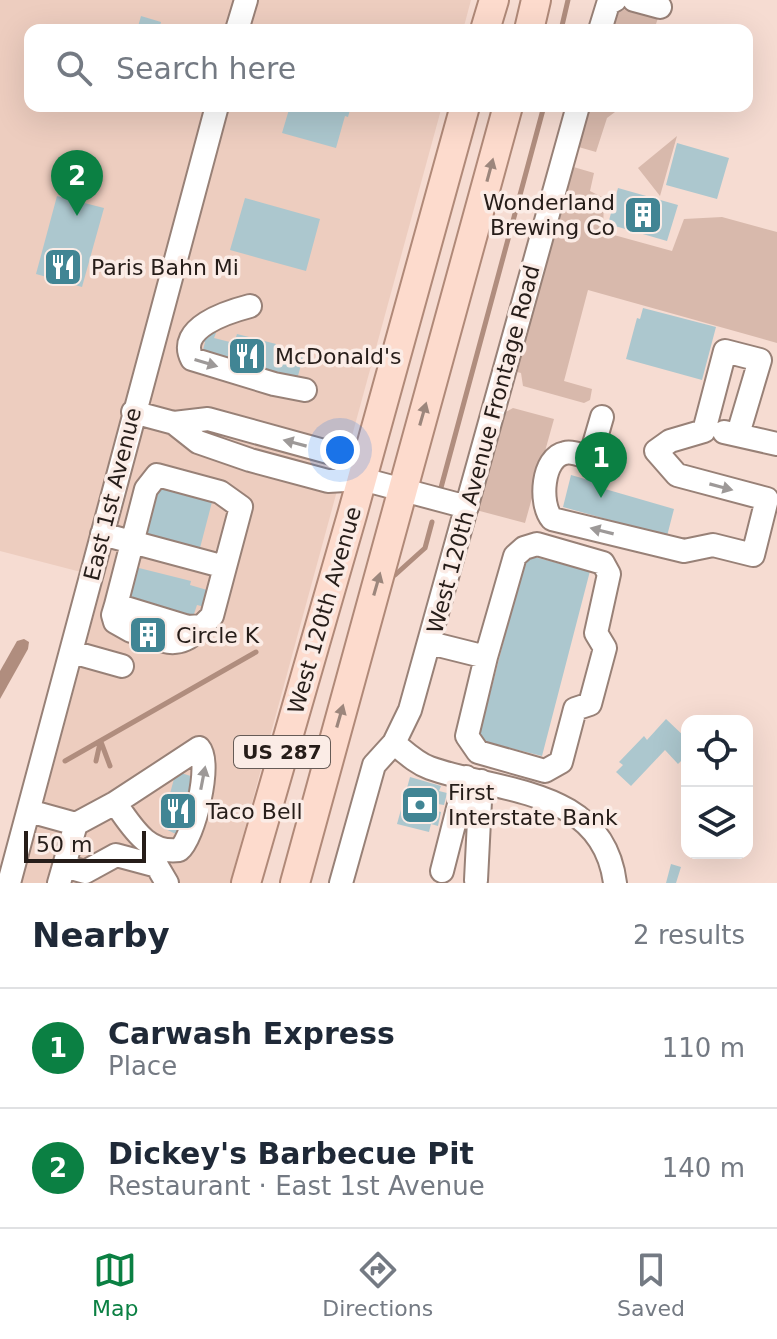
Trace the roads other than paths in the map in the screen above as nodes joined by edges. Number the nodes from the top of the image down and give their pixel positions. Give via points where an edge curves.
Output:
1 (246, 0) edge
2 (494, 0) edge
3 (536, 0) edge
4 (615, 0) edge
5 (634, 0) edge
6 (660, 7) dead end
7 (239, 24) edge
8 (487, 24) edge
9 (530, 24) edge
10 (602, 24) edge
11 (215, 112) edge
12 (463, 112) edge
13 (507, 112) edge
14 (576, 112) edge
15 (241, 309) dead end
16 (305, 390) dead end
17 (133, 412) junction
18 (602, 417) dead end
19 (704, 431) junction
20 (738, 434) junction
21 (777, 444) edge
22 (362, 479) junction
23 (115, 480) junction
24 (146, 489) junction
25 (413, 492) junction
26 (458, 505) junction
27 (102, 534) junction
28 (133, 543) junction
29 (225, 567) junction
30 (116, 605) junction
31 (202, 626) junction
32 (131, 631) tunnel mouth
33 (164, 641) tunnel mouth
34 (430, 643) junction
35 (72, 652) junction
36 (486, 657) junction
37 (122, 666) dead end
38 (394, 743) junction
39 (473, 779) junction
40 (115, 803) junction
41 (29, 811) junction
42 (76, 824) junction
43 (442, 871) dead end
44 (162, 874) edge
45 (61, 875) edge
46 (248, 879) edge
47 (476, 880) dead end
48 (9, 883) edge
49 (295, 883) edge
50 (341, 883) edge
51 (615, 883) edge

1 - 7 street
2 - 8 main road
3 - 9 main road
4 - 10 street via 608,4
5 - 6 street
11 - 17 street, East 1st Avenue
12 - 22 main road, West 120th Avenue / US 287
25 -> 13 main road, West 120th Avenue / US 287
14 - 26 street, West 120th Avenue Frontage Road
15 -> 16 street via 196,330 188,350 192,359
17 - 22 street via 174,423 198,442 250,460 328,481
17 - 23 street, East 1st Avenue
19 -> 18 street via 656,451 677,475 767,499 753,555 713,545 684,551 552,519 543,493 551,465 567,452 590,458
19 - 20 street
19 - 20 street via 725,351 760,360
20 - 21 street
22 - 25 street
22 - 46 main road, West 120th Avenue / US 287
23 - 24 street
23 - 27 street, East 1st Avenue
24 - 28 street
24 - 29 street via 157,475 220,492 241,507
25 - 26 street
49 -> 25 main road, West 120th Avenue / US 287
26 - 34 street, West 120th Avenue Frontage Road
27 - 28 street
27 - 35 street, East 1st Avenue
28 - 29 street
28 - 30 street
29 - 31 street via 212,616
30 - 31 street via 188,627
30 - 32 street via 115,622
31 - 33 street via 185,640
34 - 36 street
34 - 38 street, West 120th Avenue Frontage Road
35 - 37 street
35 - 41 street, East 1st Avenue
36 - 36 street via 515,556 524,548 537,544 603,563 609,574 596,633 605,648 590,704 575,709 561,762 545,771 478,752 467,736
38 - 39 street via 429,768
38 - 50 street, West 120th Avenue Frontage Road via 374,765
39 - 43 street
39 - 47 street
39 - 51 street via 531,793 584,821 612,862
40 -> 40 street via 145,843 183,848 204,777 205,759 199,748
40 - 42 street
41 - 42 street
41 - 48 street, East 1st Avenue
42 - 45 street
44 - 45 street via 116,855 85,872

